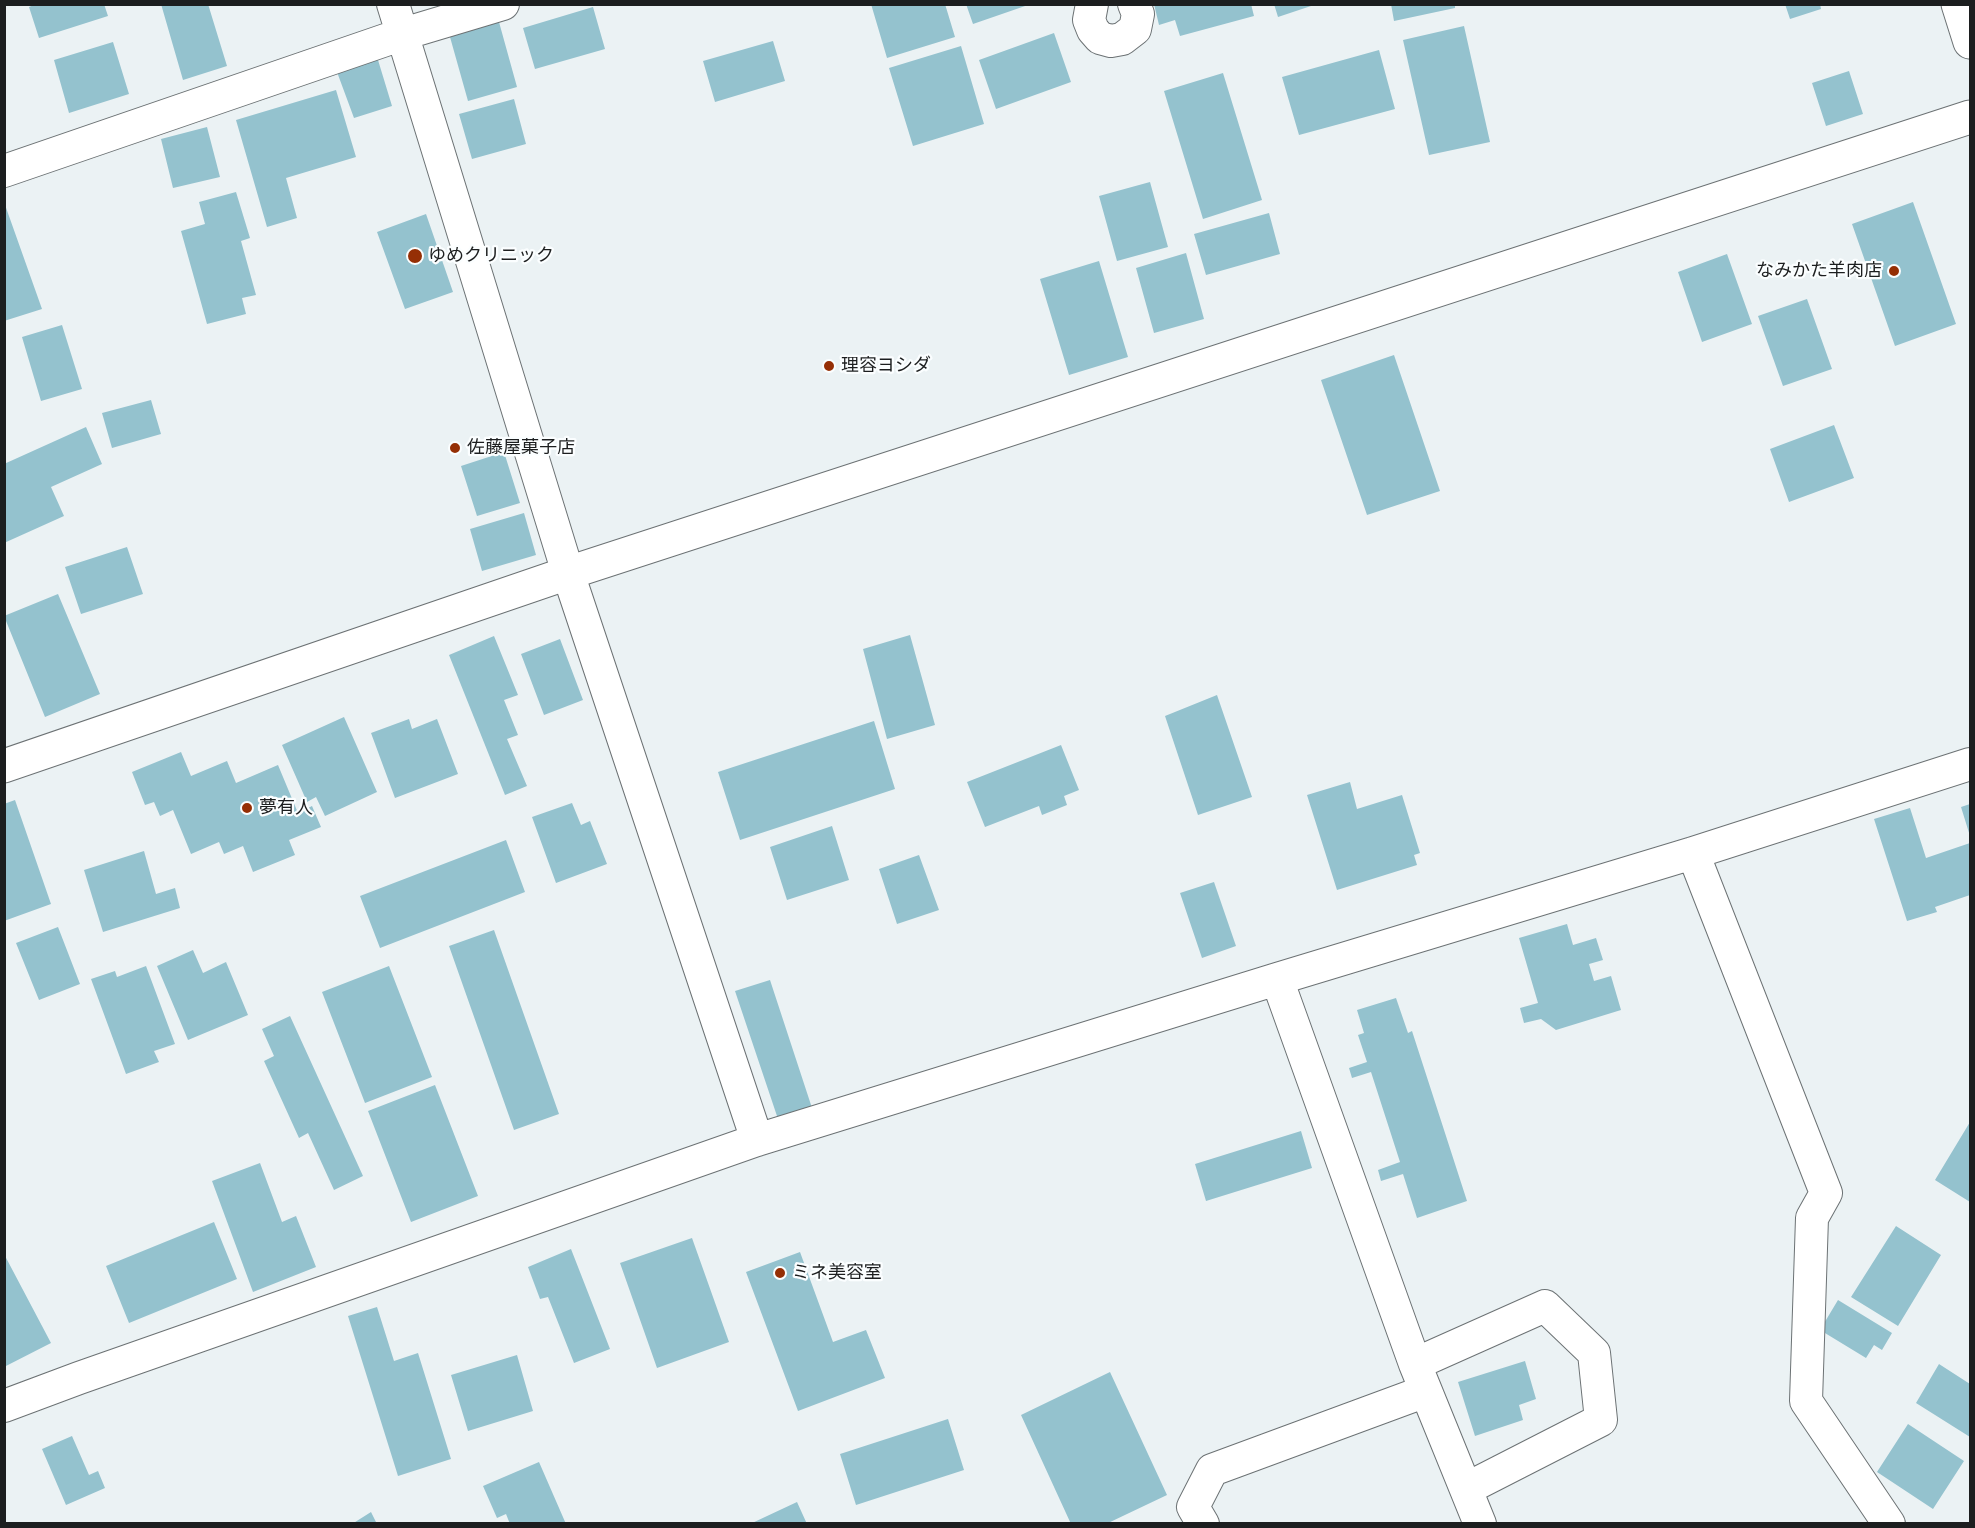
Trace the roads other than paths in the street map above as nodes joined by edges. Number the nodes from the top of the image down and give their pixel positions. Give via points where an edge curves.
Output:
1 (393, 4) edge
2 (503, 4) edge
3 (1092, 4) edge
4 (1134, 4) edge
5 (1958, 4) edge
6 (403, 34) junction
7 (1971, 42) edge
8 (1971, 117) edge
9 (4, 171) edge
10 (568, 573) junction
11 (1971, 764) edge
12 (4, 766) edge
13 (1693, 853) junction
14 (1277, 979) junction
15 (757, 1140) junction
16 (1420, 1378) junction
17 (4, 1406) edge
18 (1466, 1489) junction
19 (1203, 1524) edge
20 (1480, 1524) edge
21 (1889, 1524) edge

1 - 6 street
2 - 6 street
3 - 4 street via 1089,20 1093,30 1100,38 1116,41 1135,29 1138,14
5 - 7 street
6 - 9 street
6 - 10 street
8 - 10 street
10 - 12 street
10 - 15 street
11 - 13 street
13 - 14 street
13 - 21 street via 1826,1193 1812,1218 1806,1401
14 - 15 street
14 - 16 street
15 - 17 street
16 - 18 street
16 - 18 street via 1545,1306 1594,1353 1601,1420
16 - 19 street via 1212,1470 1193,1507
18 - 20 street

